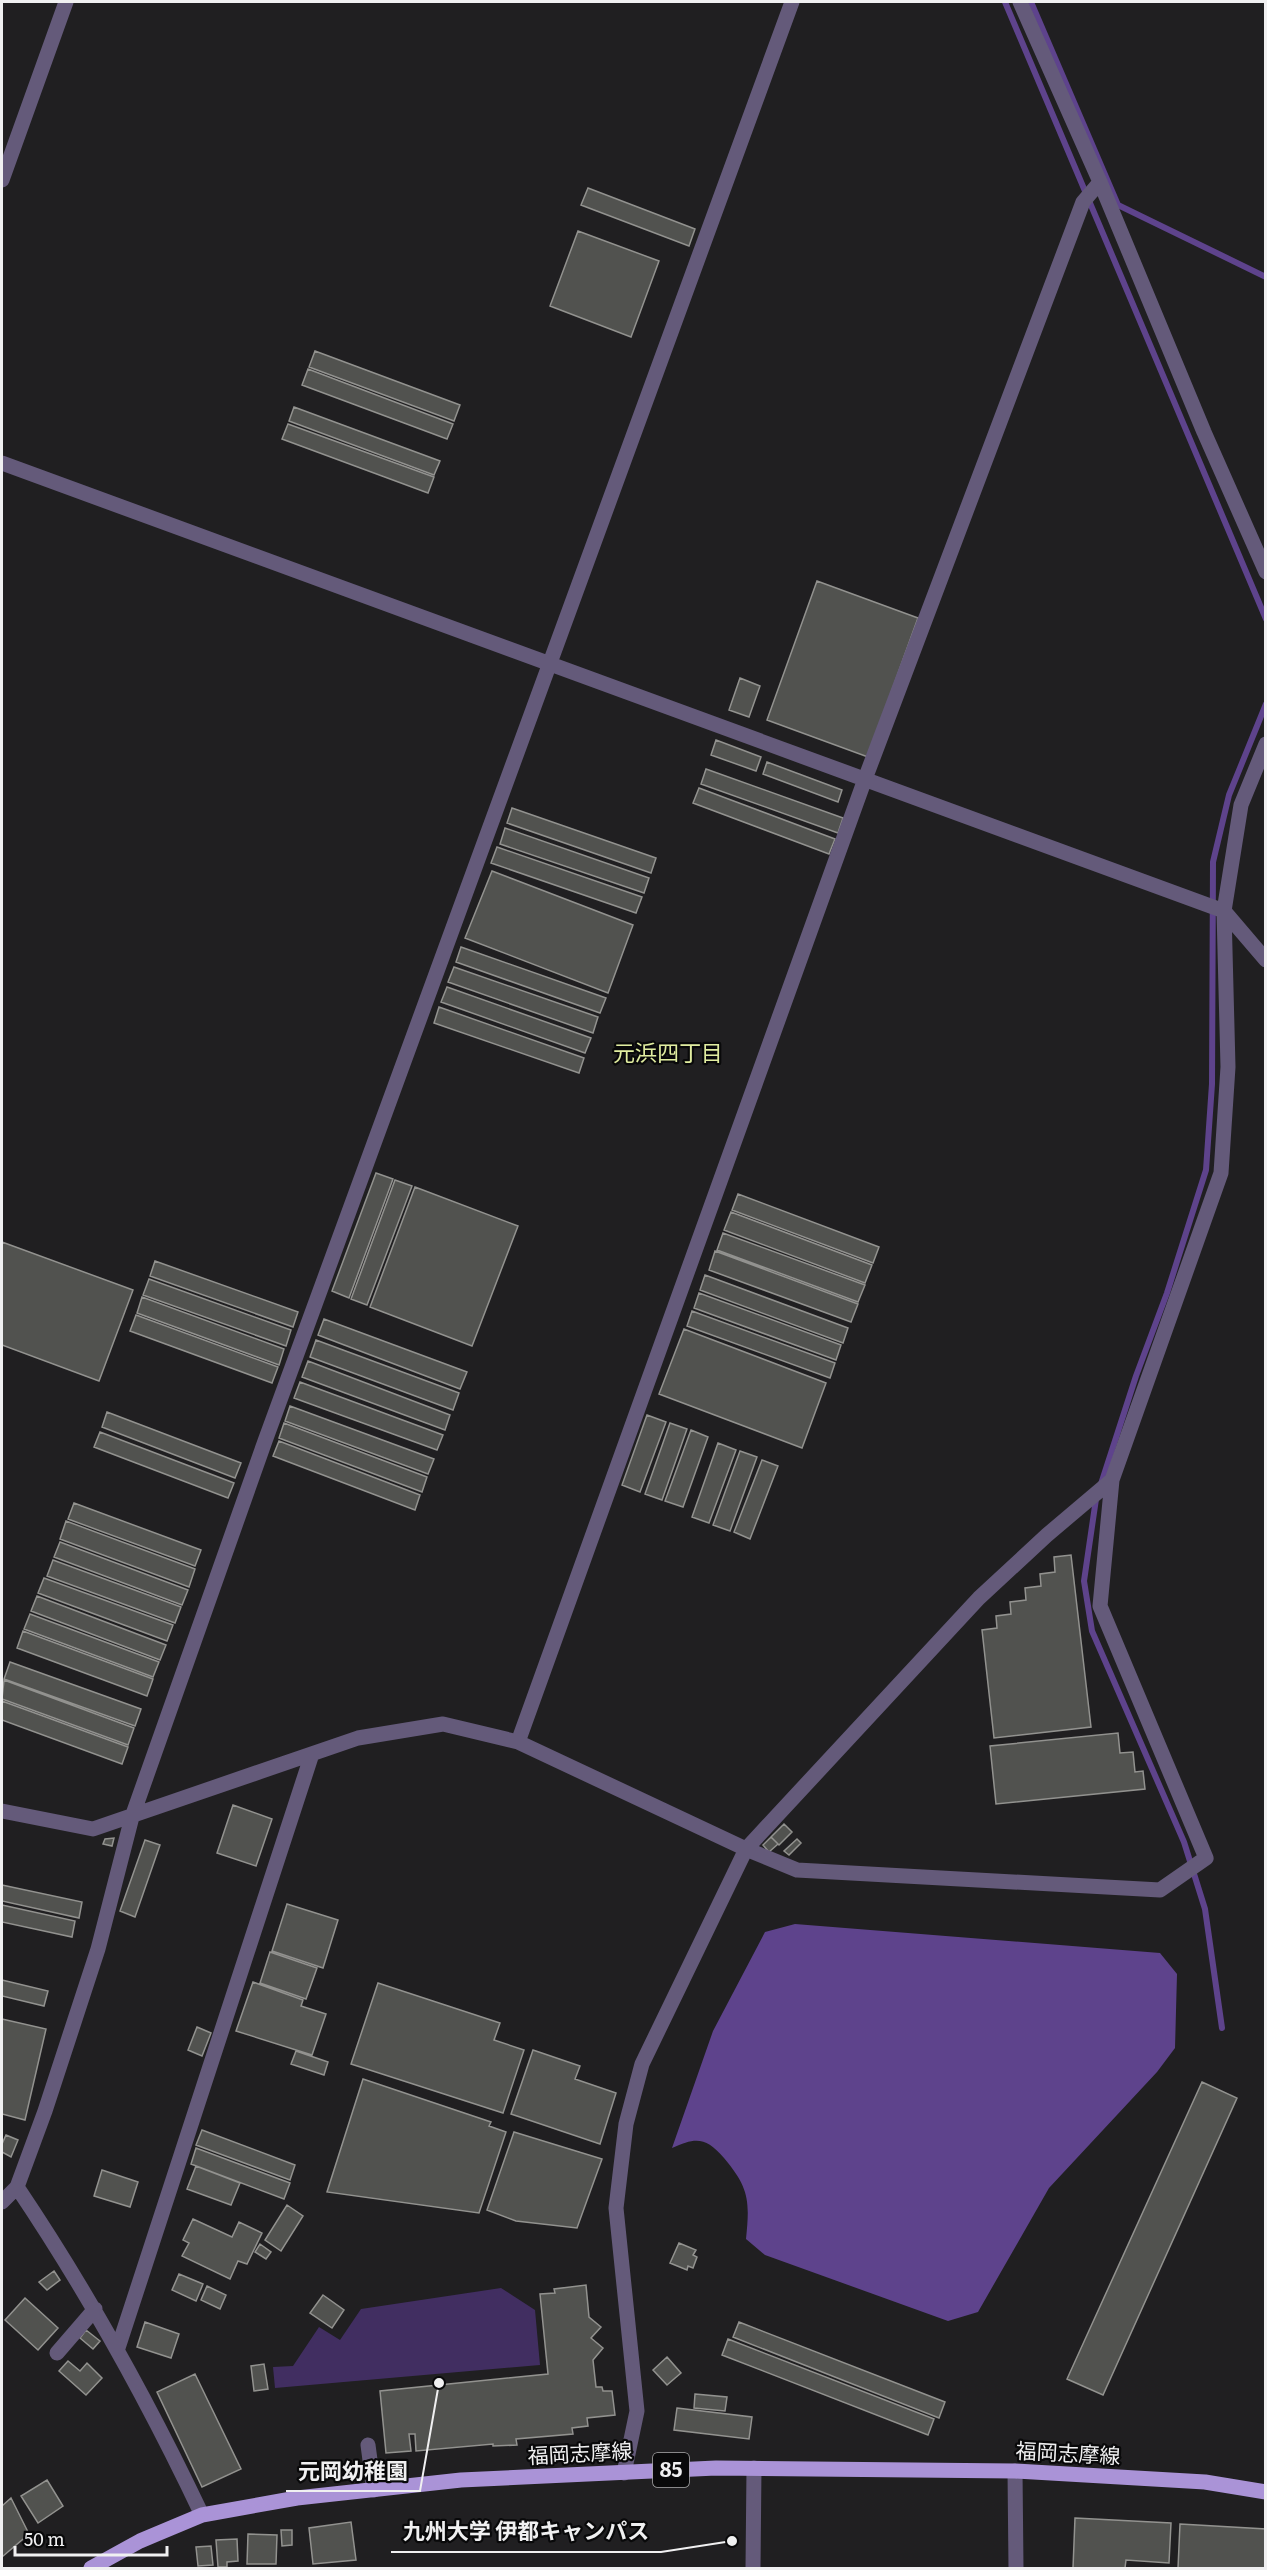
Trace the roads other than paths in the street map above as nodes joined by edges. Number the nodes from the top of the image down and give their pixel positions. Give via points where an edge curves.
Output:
1 (66, 2) edge
2 (792, 2) edge
3 (1020, 2) edge
4 (2, 180) edge
5 (1100, 182) junction
6 (2, 463) edge
7 (1266, 572) edge
8 (550, 664) junction
9 (1266, 744) edge
10 (865, 779) junction
11 (1224, 911) junction
12 (1266, 960) edge
13 (1112, 1480) junction
14 (518, 1742) junction
15 (312, 1754) junction
16 (2, 1811) edge
17 (132, 1817) junction
18 (746, 1849) junction
19 (17, 2187) junction
20 (2, 2202) edge
21 (95, 2309) junction
22 (118, 2348) junction
23 (57, 2353) dead end
24 (369, 2445) dead end
25 (754, 2468) junction
26 (1015, 2471) junction
27 (624, 2473) junction
28 (374, 2490) junction
29 (1266, 2492) edge
30 (202, 2516) junction
31 (91, 2568) edge
32 (753, 2568) edge
33 (1016, 2568) edge

1 - 4 street
2 - 8 street
3 - 5 street
5 - 7 street
5 - 10 street via 1083,202
6 - 8 street
8 - 10 street
8 - 17 street via 261,1452
9 - 11 street via 1241,805
10 - 11 street
10 - 14 street
11 - 12 street
11 - 13 street via 1228,1067 1221,1173
13 - 18 street via 979,1598
13 - 18 street via 1100,1606 1206,1858 1160,1890 797,1870
14 - 15 street via 443,1724 358,1738
14 - 18 street
15 - 17 street
15 - 22 street
16 - 17 street via 93,1829
17 - 19 street via 98,1949
18 - 27 street via 642,2064 626,2124 616,2208 637,2411
19 - 20 street
19 - 21 street
21 - 22 street
21 - 23 street
22 - 30 street via 159,2423
24 - 28 street
25 - 26 main road, 福岡志摩線 / 85
25 - 27 main road, 福岡志摩線 / 85
25 - 32 street
26 - 29 main road, 福岡志摩線 / 85 via 1205,2482
26 - 33 street
27 - 28 main road, 福岡志摩線 / 85 via 461,2480
28 - 30 main road, 福岡志摩線 / 85 via 297,2498
30 - 31 main road, 福岡志摩線 / 85 via 140,2541

